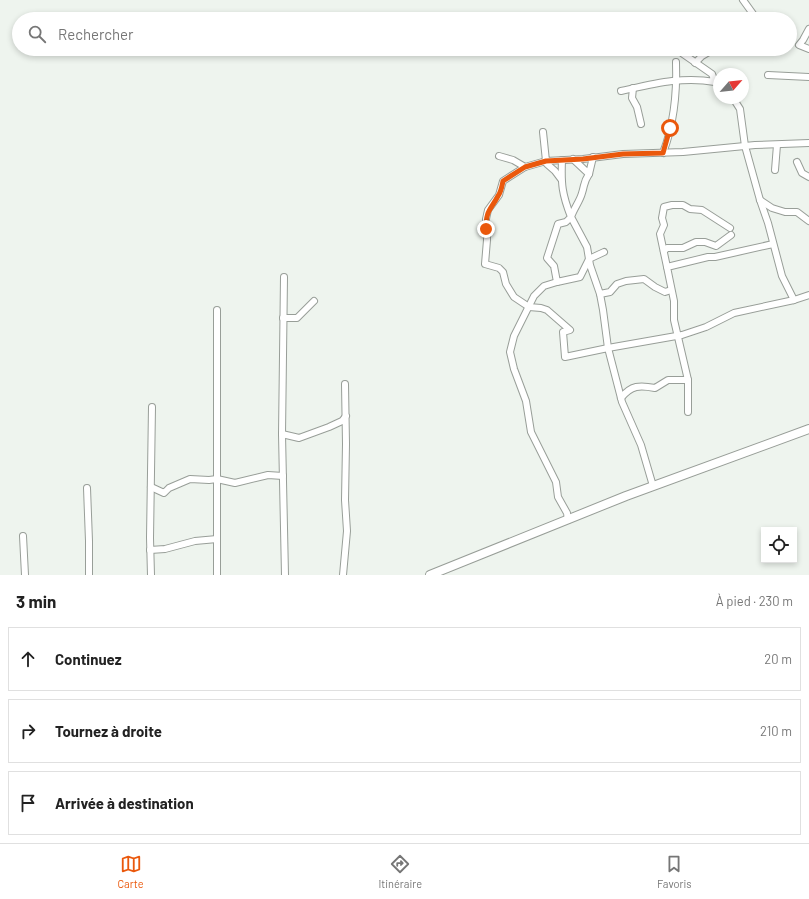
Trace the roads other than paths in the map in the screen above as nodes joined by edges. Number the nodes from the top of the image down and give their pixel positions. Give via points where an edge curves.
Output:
1 (743, 0) edge
2 (752, 12) edge
3 (809, 29) edge
4 (809, 49) edge
5 (686, 56) edge
6 (702, 56) edge
7 (676, 62) dead end
8 (696, 63) junction
9 (768, 75) dead end
10 (713, 76) edge
11 (809, 77) edge
12 (675, 80) junction
13 (713, 82) edge
14 (633, 88) junction
15 (621, 91) dead end
16 (736, 104) edge
17 (641, 124) dead end
18 (543, 132) dead end
19 (809, 143) edge
20 (777, 145) junction
21 (745, 146) junction
22 (663, 153) junction
23 (499, 156) dead end
24 (593, 158) junction
25 (573, 159) junction
26 (562, 160) junction
27 (546, 161) junction
28 (797, 162) dead end
29 (525, 167) junction
30 (775, 170) dead end
31 (589, 174) junction
32 (809, 177) edge
33 (561, 179) junction
34 (760, 200) junction
35 (774, 208) junction
36 (571, 217) junction
37 (809, 220) edge
38 (768, 223) junction
39 (730, 228) dead end
40 (731, 234) dead end
41 (773, 244) junction
42 (664, 251) junction
43 (604, 252) dead end
44 (589, 259) junction
45 (667, 267) junction
46 (284, 277) dead end
47 (557, 282) junction
48 (671, 290) junction
49 (600, 294) junction
50 (809, 295) edge
51 (794, 300) junction
52 (314, 301) dead end
53 (529, 307) junction
54 (218, 310) dead end
55 (283, 318) junction
56 (677, 336) junction
57 (608, 348) junction
58 (688, 380) junction
59 (345, 384) dead end
60 (621, 398) junction
61 (152, 407) dead end
62 (688, 412) dead end
63 (346, 416) junction
64 (809, 429) edge
65 (282, 434) junction
66 (283, 476) junction
67 (217, 479) junction
68 (653, 486) junction
69 (151, 487) junction
70 (87, 488) dead end
71 (568, 520) junction
72 (23, 536) dead end
73 (217, 539) junction
74 (150, 550) junction
75 (25, 575) edge
76 (89, 575) edge
77 (151, 575) edge
78 (217, 575) edge
79 (284, 575) edge
80 (343, 575) edge
81 (430, 575) edge

1 - 2 street
3 - 4 street via 799,45
5 - 8 street
6 - 8 street
7 - 12 street
8 - 10 street
9 - 11 street
12 - 13 street via 699,79
12 - 14 street
12 - 22 street via 672,118
14 - 15 street
14 - 17 street via 632,98
16 - 21 street via 740,109
18 - 27 street
19 - 20 street
20 - 21 street
20 - 30 street
21 - 22 street
21 - 34 street
22 - 24 street
23 - 29 street
24 - 25 street
24 - 31 street
25 - 26 street
25 - 31 street
26 - 27 street
26 - 33 street
27 - 29 street
27 - 33 street
28 - 32 street via 802,173
29 - 53 street via 503,181 499,195 488,210 485,264 499,268 514,297
31 - 36 street
33 - 36 street via 564,200
34 - 35 street
34 - 38 street
35 - 37 street via 785,212 797,212
35 - 38 street
36 - 44 street via 587,247
36 - 47 street via 566,222 558,224 547,258 554,266
38 - 41 street
39 - 42 street via 702,210 690,209 683,205 664,207 664,225 660,234
40 - 42 street via 716,246 696,242 683,248 667,248
41 - 45 street
41 - 51 street via 782,276
42 - 45 street
43 - 44 street
44 - 47 street via 580,277
44 - 49 street
45 - 48 street
46 - 55 street
47 - 53 street via 544,286 534,296
48 - 49 street via 664,292 644,279 617,284 610,292
48 - 56 street
49 - 57 street
50 - 51 street
51 - 56 street via 734,313 706,327
52 - 55 street via 297,318
53 - 57 street via 547,310 570,330 562,332 565,357
53 - 71 street via 514,336 510,352 526,401 531,432 556,482 558,497 567,512
54 - 67 street
55 - 65 street
56 - 57 street
56 - 58 street
57 - 60 street
58 - 60 street via 668,380 655,388 642,385 627,391
58 - 62 street
59 - 63 street
60 - 68 street via 641,445
61 - 69 street
63 - 65 street via 342,421 299,438
63 - 80 street via 347,541
64 - 68 main road
65 - 66 street
66 - 67 street via 268,475 235,483
66 - 79 street
67 - 69 street via 190,479 169,488 164,494
67 - 73 street
68 - 71 main road
69 - 74 street
70 - 76 street
71 - 81 main road
72 - 75 street
73 - 74 street
73 - 78 street
74 - 77 street

